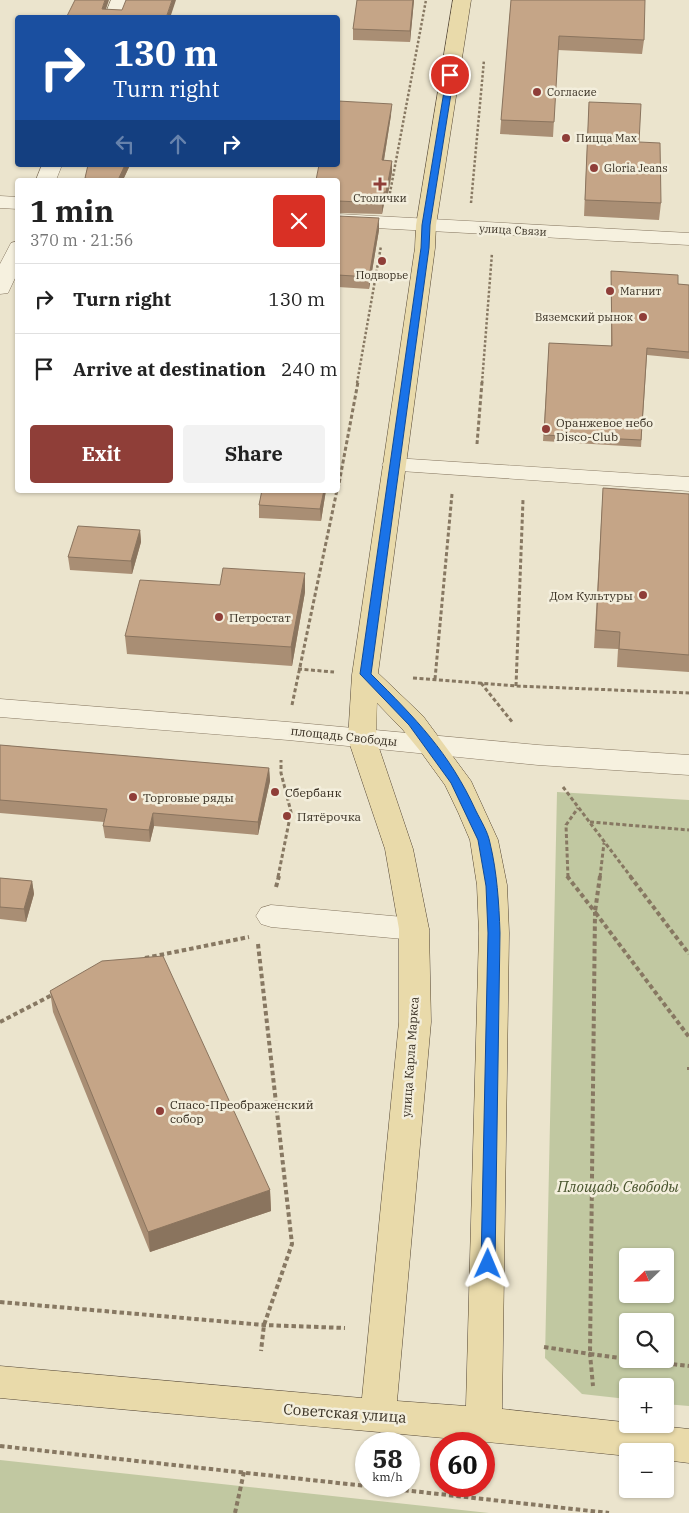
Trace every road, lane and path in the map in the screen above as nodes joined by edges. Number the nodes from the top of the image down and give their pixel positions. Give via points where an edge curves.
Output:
1 (120, 0) edge
2 (462, 0) edge
3 (114, 15) edge
4 (0, 202) edge
5 (15, 203) edge
6 (340, 220) edge
7 (426, 225) junction
8 (689, 239) edge
9 (15, 254) edge
10 (0, 288) edge
11 (394, 465) junction
12 (475, 470) junction
13 (689, 484) edge
14 (523, 498) dead end
15 (365, 674) junction
16 (435, 679) junction
17 (516, 686) junction
18 (689, 693) edge
19 (0, 708) edge
20 (362, 739) junction
21 (431, 745) junction
22 (689, 765) edge
23 (578, 808) dead end
24 (589, 822) dead end
25 (689, 830) edge
26 (595, 912) junction
27 (271, 916) dead end
28 (414, 930) junction
29 (689, 954) edge
30 (136, 960) edge
31 (58, 992) edge
32 (0, 1022) edge
33 (689, 1037) edge
34 (0, 1302) edge
35 (264, 1325) junction
36 (345, 1328) dead end
37 (544, 1347) dead end
38 (261, 1351) dead end
39 (590, 1354) junction
40 (619, 1358) edge
41 (674, 1364) edge
42 (689, 1366) edge
43 (0, 1382) edge
44 (593, 1386) dead end
45 (378, 1416) junction
46 (484, 1424) junction
47 (0, 1446) edge
48 (689, 1446) edge
49 (244, 1472) junction
50 (355, 1485) edge
51 (420, 1492) edge
52 (235, 1513) edge
53 (608, 1513) edge

1 - 3 street
2 - 7 main road, улица Карла Маркса
4 - 5 street
6 - 7 street, улица Связи
7 - 8 street, улица Связи
7 - 11 main road, улица Карла Маркса
9 - 10 street
11 - 12 street
11 - 15 main road, улица Карла Маркса
12 - 13 street
12 - 16 path via 453,486
14 - 17 path
15 - 16 path
15 - 20 main road, улица Карла Маркса
15 - 21 main road
16 - 17 path
17 - 18 path
19 - 20 street, площадь Свободы
20 - 21 street, площадь Свободы
20 - 28 main road, улица Карла Маркса via 399,849
21 - 22 street, площадь Свободы
21 - 46 main road via 457,782 472,812 484,840 492,886 494,943
23 - 26 path via 566,825 567,876
24 - 25 path
26 - 29 path via 604,843
26 - 33 path
26 - 39 path
27 - 28 street
28 - 45 main road, улица Карла Маркса via 415,1022
30 - 35 path via 257,936 292,1244
31 - 32 path
34 - 35 path
35 - 36 path
35 - 38 path
37 - 39 path
39 - 40 path
39 - 44 path
41 - 42 path
43 - 45 main road, Советская улица
45 - 46 main road, Советская улица
46 - 48 main road, Советская улица
47 - 49 path
49 - 50 path
49 - 52 path
51 - 53 path

